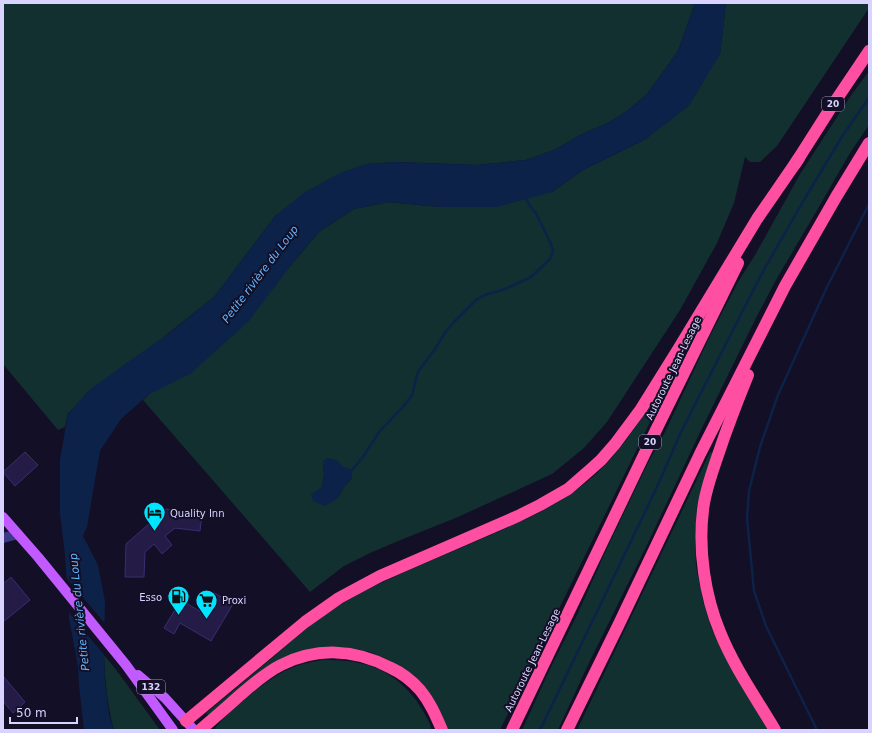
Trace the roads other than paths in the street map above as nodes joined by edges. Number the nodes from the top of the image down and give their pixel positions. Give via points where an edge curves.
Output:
1 (869, 51) edge
2 (869, 143) edge
3 (799, 158) junction
4 (785, 286) junction
5 (3, 517) edge
6 (18, 534) junction
7 (3, 538) edge
8 (126, 665) junction
9 (190, 726) edge
10 (174, 730) edge
11 (200, 730) edge
12 (442, 730) edge
13 (512, 730) edge
14 (567, 730) edge
15 (775, 730) edge

1 - 3 highway, Autoroute Jean-Lesage / 20
2 - 4 highway
3 - 9 highway via 757,219 641,409 601,460 568,489 540,505 380,576 339,598 305,622
3 - 13 highway, Autoroute Jean-Lesage / 20 via 742,256 693,353
4 - 14 highway via 700,454
4 - 15 highway via 722,441 707,487 702,532 706,588 720,633 731,657
5 - 6 main road, 132
6 - 7 street
6 - 8 main road, 132
8 - 9 main road, 132 via 165,698
8 - 10 main road, 132
9 - 10 main road
11 - 12 highway via 269,672 305,656 334,652 375,660 399,672 419,689 432,708

